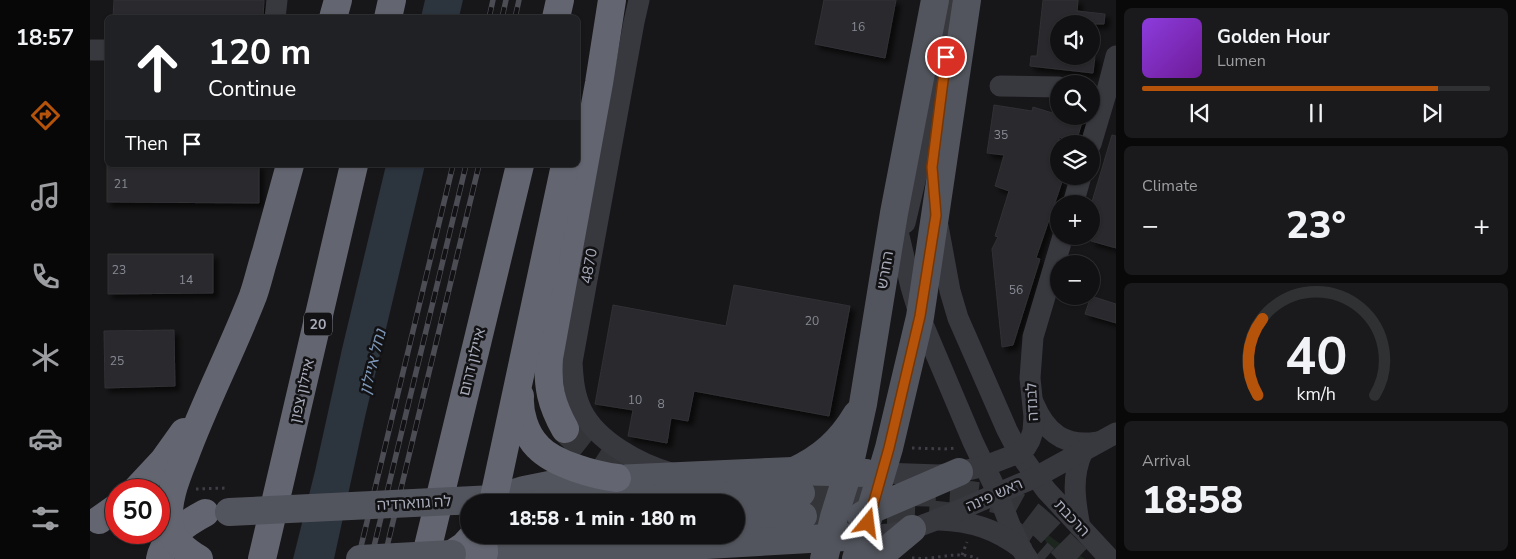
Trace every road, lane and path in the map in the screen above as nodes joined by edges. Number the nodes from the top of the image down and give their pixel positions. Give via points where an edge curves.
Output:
1 (277, 0) edge
2 (338, 0) edge
3 (392, 0) edge
4 (560, 0) edge
5 (606, 0) edge
6 (612, 0) edge
7 (639, 0) edge
8 (935, 0) edge
9 (949, 0) edge
10 (954, 0) edge
11 (967, 0) edge
12 (275, 15) edge
13 (334, 15) edge
14 (389, 15) edge
15 (557, 15) edge
16 (90, 50) edge
17 (105, 50) edge
18 (1116, 56) edge
19 (1000, 86) dead end
20 (1050, 87) edge
21 (1105, 87) edge
22 (580, 104) edge
23 (1093, 135) edge
24 (289, 167) edge
25 (354, 167) edge
26 (520, 167) edge
27 (565, 167) edge
28 (894, 213) junction
29 (936, 215) junction
30 (901, 242) junction
31 (1060, 245) edge
32 (879, 305) junction
33 (920, 316) junction
34 (520, 376) junction
35 (208, 396) junction
36 (1033, 401) junction
37 (863, 404) junction
38 (565, 429) tunnel mouth
39 (973, 442) junction
40 (1099, 442) edge
41 (1019, 453) junction
42 (885, 460) junction
43 (985, 466) junction
44 (848, 472) junction
45 (959, 472) junction
46 (683, 476) junction
47 (1036, 476) junction
48 (617, 478) junction
49 (146, 479) edge
50 (495, 494) edge
51 (513, 494) edge
52 (998, 494) junction
53 (170, 505) edge
54 (460, 506) edge
55 (871, 510) junction
56 (745, 518) edge
57 (745, 520) edge
58 (811, 524) edge
59 (924, 525) junction
60 (1080, 527) junction
61 (170, 529) edge
62 (170, 536) edge
63 (481, 545) edge
64 (673, 553) edge
65 (869, 553) edge
66 (452, 554) joint
67 (1025, 554) edge
68 (199, 559) edge
69 (262, 559) edge
70 (360, 559) edge
71 (425, 559) edge
72 (978, 559) edge
73 (1110, 559) edge

1 - 12 street
2 - 13 highway
3 - 14 highway
4 - 15 highway
5 - 22 highway
6 - 38 highway via 549,358 552,402
7 - 46 street, 4870 via 572,362 576,397 591,425 638,461
8 - 28 main road, החרש
9 - 30 street
10 - 29 street, הרכבת via 932,167
11 - 29 main road
16 - 17 street
18 - 21 street
19 - 20 street
21 - 23 street
24 - 35 highway via 253,295
25 - 69 highway, איילון צפון / 20
26 - 71 highway, איילון דרום
27 - 34 highway
28 - 30 street
28 - 32 main road, החרש
29 - 33 main road
29 - 41 street, הרכבת via 958,318
30 - 32 street
30 - 33 street
31 - 36 street, לבנדה via 1033,337 1030,378
32 - 37 main road, החרש
33 - 39 street
33 - 42 main road
34 - 48 highway via 521,412 538,447 575,467 598,476
34 - 50 highway
35 - 49 highway via 174,448
35 - 53 highway
36 - 40 street via 1044,423 1063,439 1074,443
36 - 41 street, לבנדה via 1033,431
37 - 44 main road, החרש
37 - 58 main road via 846,432 814,461
39 - 42 path
39 - 43 street
40 - 47 street, ראש פינה
40 - 60 street via 1078,460 1075,481
41 - 43 street
41 - 47 street, הרכבת
42 - 44 main road
42 - 45 street via 939,474
42 - 55 main road
42 - 58 street
43 - 45 street
43 - 52 street
44 - 58 main road, לה גווארדיה
44 - 58 main road, החרש
45 - 55 main road
46 - 48 main road, לה גווארדיה
46 - 58 main road, לה גווארדיה
47 - 52 street, ראש פינה
47 - 60 street, הרכבת
48 - 51 main road, לה גווארדיה via 569,481
52 - 59 street, ראש פינה
52 - 67 street
54 - 61 main road, לה גווארדיה, bridge via 217,512
55 - 58 main road
55 - 65 main road
56 - 58 main road
57 - 58 main road
58 - 64 main road via 783,548 762,542
58 - 65 main road, לה גווארדיה
59 - 65 main road
59 - 67 street via 976,524 1013,542
60 - 73 street, הרכבת
62 - 68 highway
63 - 64 main road
63 - 66 highway via 464,546
65 - 72 path via 893,558 930,558 946,554
66 - 70 main road, bridge

